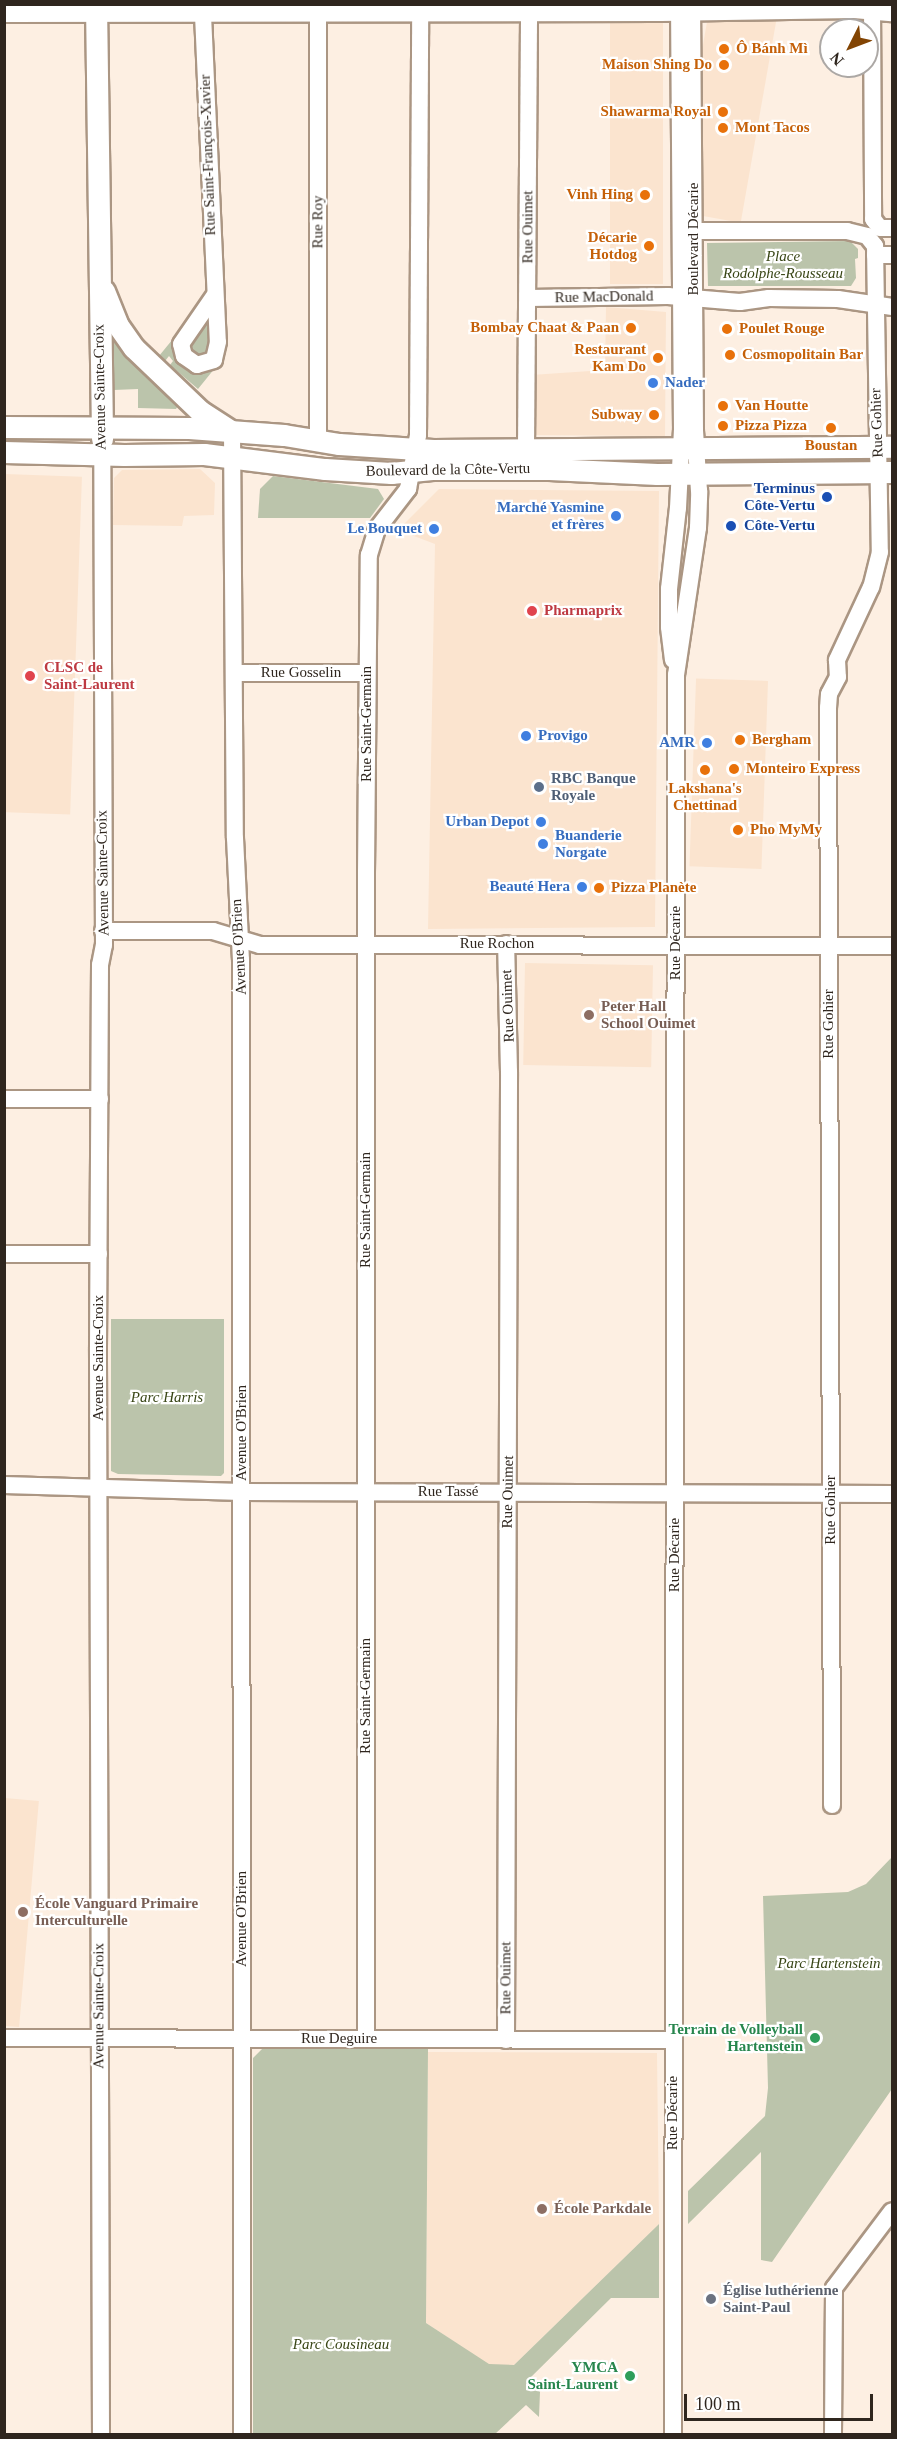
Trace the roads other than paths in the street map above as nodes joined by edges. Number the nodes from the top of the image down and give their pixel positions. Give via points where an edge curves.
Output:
1 (686, 8) edge
2 (871, 8) edge
3 (96, 9) edge
4 (318, 9) edge
5 (421, 9) edge
6 (529, 9) edge
7 (892, 13) edge
8 (4, 14) edge
9 (203, 15) junction
10 (881, 225) edge
11 (694, 231) junction
12 (875, 255) junction
13 (892, 255) edge
14 (100, 282) junction
15 (214, 296) dead end
16 (528, 298) junction
17 (687, 299) junction
18 (884, 306) edge
19 (4, 427) edge
20 (102, 427) junction
21 (232, 431) junction
22 (318, 439) junction
23 (885, 447) edge
24 (417, 448) junction
25 (689, 449) junction
26 (526, 450) junction
27 (4, 452) edge
28 (102, 455) junction
29 (232, 457) junction
30 (413, 471) junction
31 (886, 472) edge
32 (689, 474) junction
33 (234, 673) junction
34 (368, 673) junction
35 (103, 931) junction
36 (239, 939) junction
37 (366, 944) junction
38 (506, 944) junction
39 (676, 945) junction
40 (892, 946) edge
41 (829, 947) junction
42 (4, 1099) edge
43 (100, 1099) junction
44 (4, 1254) edge
45 (99, 1254) junction
46 (4, 1485) edge
47 (99, 1486) junction
48 (242, 1492) junction
49 (366, 1492) junction
50 (675, 1492) junction
51 (507, 1493) junction
52 (831, 1493) junction
53 (892, 1494) edge
54 (832, 1805) dead end
55 (4, 2038) edge
56 (99, 2038) junction
57 (366, 2039) junction
58 (242, 2040) junction
59 (506, 2040) junction
60 (673, 2040) junction
61 (892, 2211) edge
62 (101, 2434) edge
63 (242, 2434) edge
64 (673, 2434) edge
65 (833, 2434) edge

1 - 2 street
1 - 6 street
1 - 11 street, Boulevard Décarie
1 - 17 street, Boulevard Décarie
2 - 7 street
2 - 10 street
3 - 8 street
3 - 9 street
3 - 14 main road, Avenue Sainte-Croix
4 - 5 street
4 - 9 street
4 - 22 street, Rue Roy
5 - 6 street
5 - 24 street, Rue Saint-Germain
6 - 16 street, Rue Ouimet
9 - 15 street, Rue Saint-François-Xavier
11 - 12 street via 847,231 870,238
11 - 17 street, Boulevard Décarie
12 - 13 street
12 - 18 street, Rue Gohier
14 - 20 main road, Avenue Sainte-Croix
14 - 21 main road, Avenue Sainte-Croix via 129,342 198,409
16 - 17 street, Rue MacDonald
16 - 26 street, Rue Ouimet
17 - 18 street, Rue MacDonald via 838,298
17 - 25 street, Boulevard Décarie
18 - 23 street, Rue Gohier
19 - 20 main road, Boulevard de la Côte-Vertu
20 - 21 main road, Boulevard de la Côte-Vertu
20 - 28 main road, Avenue Sainte-Croix
21 - 22 main road, Boulevard de la Côte-Vertu
21 - 29 street, Avenue O'Brien
22 - 24 main road, Boulevard de la Côte-Vertu via 339,444
23 - 25 main road, Boulevard de la Côte-Vertu
23 - 31 street, Rue Gohier
24 - 26 main road, Boulevard de la Côte-Vertu
24 - 30 street, Rue Saint-Germain
25 - 26 main road, Boulevard de la Côte-Vertu
25 - 32 street, Boulevard Décarie
27 - 28 main road, Boulevard de la Côte-Vertu
28 - 29 main road, Boulevard de la Côte-Vertu
28 - 35 street, Avenue Sainte-Croix
29 - 30 main road, Boulevard de la Côte-Vertu via 325,469
29 - 33 street, Avenue O'Brien
30 - 32 main road, Boulevard de la Côte-Vertu via 549,469
30 - 34 street, Rue Saint-Germain via 405,496 377,529 369,555
31 - 32 main road, Boulevard de la Côte-Vertu
31 - 41 street, Rue Gohier via 879,565 837,660 838,677 829,694
32 - 39 street, Rue Décarie via 698,528 676,675
33 - 34 street, Rue Gosselin
33 - 36 street, Avenue O'Brien
34 - 37 street, Rue Saint-Germain
35 - 36 street, Rue Rochon via 213,931
35 - 43 street, Avenue Sainte-Croix
36 - 37 street, Rue Rochon via 260,945
36 - 48 street, Avenue O'Brien
37 - 38 street, Rue Rochon
37 - 49 street, Rue Saint-Germain
38 - 39 street, Rue Rochon
38 - 51 street, Rue Ouimet
39 - 41 street, Rue Rochon
39 - 50 street, Rue Décarie
40 - 41 street, Rue Rochon
41 - 52 street, Rue Gohier
42 - 43 street
43 - 45 street, Avenue Sainte-Croix
44 - 45 street
45 - 47 street, Avenue Sainte-Croix
46 - 47 street, Rue Tassé
47 - 48 street, Rue Tassé
47 - 56 street, Avenue Sainte-Croix
48 - 49 street, Rue Tassé
48 - 58 street, Avenue O'Brien
49 - 51 street, Rue Tassé
49 - 57 street, Rue Saint-Germain
50 - 51 street, Rue Tassé
50 - 52 street, Rue Tassé
50 - 60 street, Rue Décarie
51 - 59 street, Rue Ouimet
52 - 53 street, Rue Tassé
52 - 54 street, Rue Gohier
55 - 56 street, Rue Deguire
56 - 58 street, Rue Deguire
56 - 62 street, Avenue Sainte-Croix
57 - 58 street, Rue Deguire
57 - 59 street, Rue Deguire
58 - 63 street, Avenue O'Brien
59 - 60 street, Rue Deguire
60 - 64 street, Rue Décarie
61 - 65 street via 834,2288

